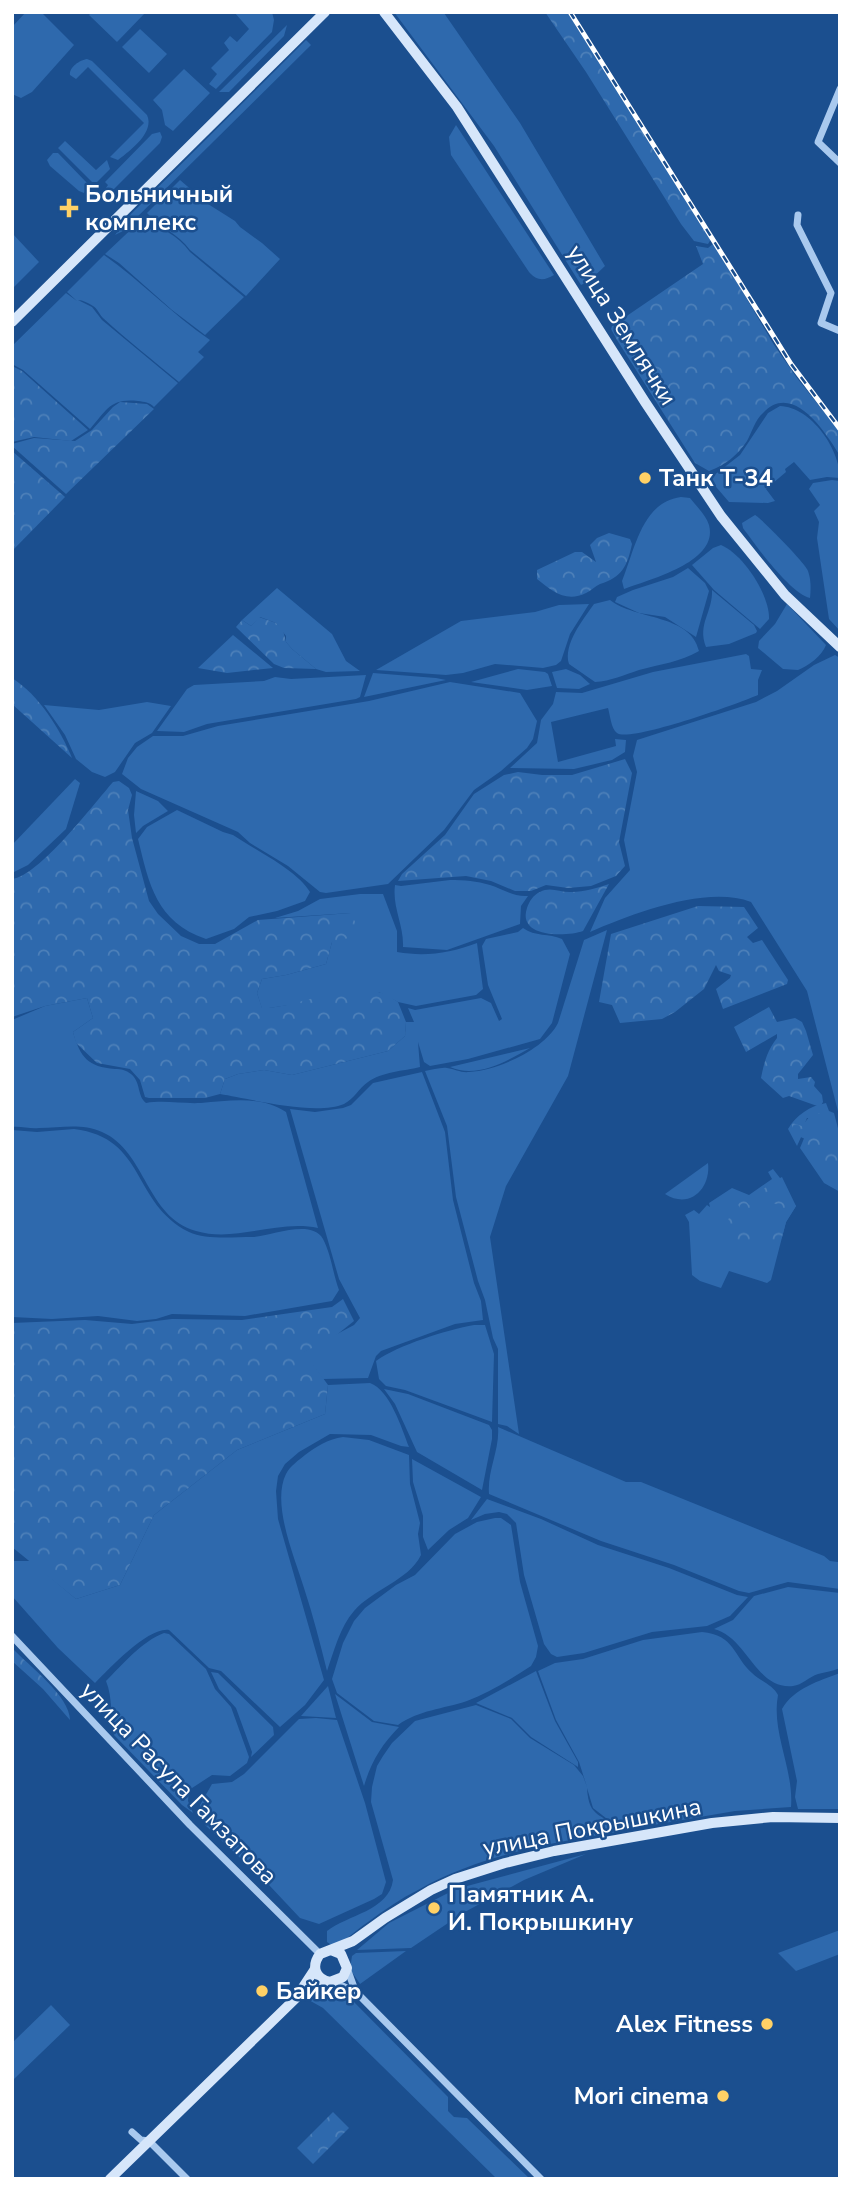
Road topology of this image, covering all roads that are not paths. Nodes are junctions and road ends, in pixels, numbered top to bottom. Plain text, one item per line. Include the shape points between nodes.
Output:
1 (325, 12) edge
2 (384, 12) edge
3 (839, 91) edge
4 (840, 163) edge
5 (798, 215) dead end
6 (12, 322) edge
7 (840, 331) edge
8 (840, 648) edge
9 (12, 1636) edge
10 (840, 1818) edge
11 (368, 1931) junction
12 (331, 1950) junction
13 (320, 1954) junction
14 (347, 1966) junction
15 (315, 1969) junction
16 (332, 1982) junction
17 (357, 1993) junction
18 (296, 1998) junction
19 (132, 2132) dead end
20 (149, 2141) junction
21 (110, 2179) edge
22 (187, 2179) edge
23 (541, 2179) edge

1 - 6 main road
2 - 8 main road, улица Землячки via 457,107 721,516 785,595
3 - 4 street via 818,142
5 - 7 street via 797,225 831,293 821,323
9 - 13 street, улица Расула Гамзатова via 190,1825
10 - 11 main road, улица Покрышкина via 773,1817 712,1823 531,1857 455,1879 409,1902
11 - 12 main road, улица Покрышкина
11 - 14 main road, улица Покрышкина via 354,1946
12 - 13 main road
12 - 14 main road via 341,1954
13 - 15 main road
14 - 16 main road via 343,1977
14 - 17 street
15 - 16 main road via 320,1979
15 - 18 main road
16 - 17 street
16 - 18 main road
17 - 23 street
18 - 20 main road
19 - 20 street
20 - 21 main road
20 - 22 street

